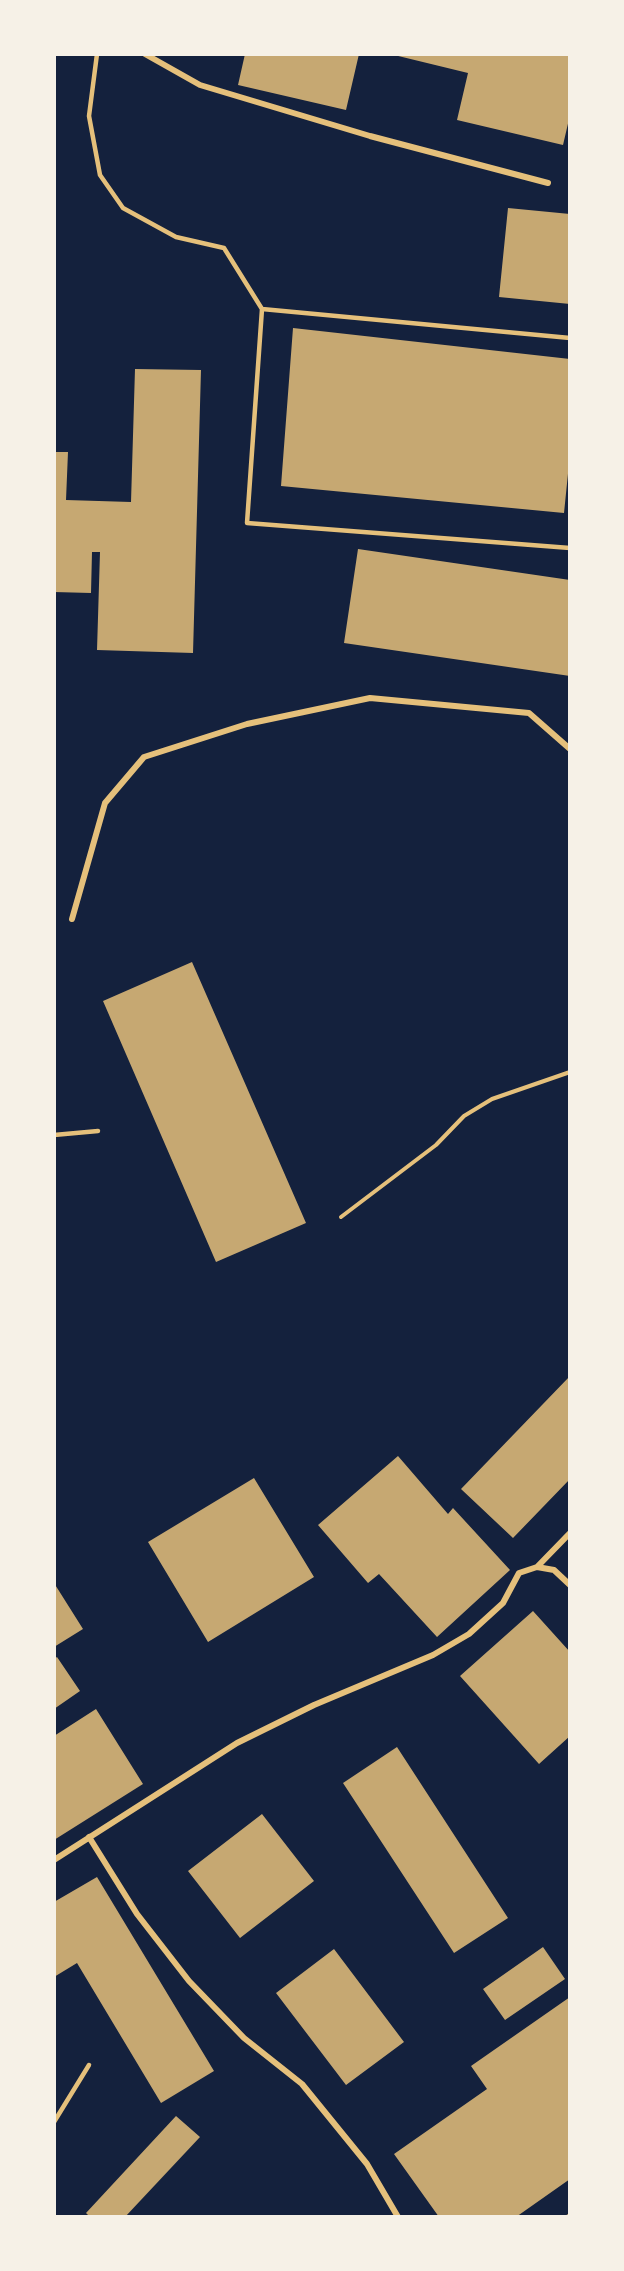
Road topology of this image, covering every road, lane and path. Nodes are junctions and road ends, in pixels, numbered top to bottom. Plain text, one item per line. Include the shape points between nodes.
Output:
1 (97, 54) edge
2 (145, 54) edge
3 (548, 183) dead end
4 (262, 309) junction
5 (570, 338) edge
6 (570, 548) edge
7 (570, 748) edge
8 (72, 919) dead end
9 (570, 1072) edge
10 (98, 1131) dead end
11 (54, 1135) edge
12 (340, 1216) dead end
13 (570, 1533) edge
14 (537, 1567) junction
15 (570, 1585) edge
16 (89, 1837) junction
17 (54, 1860) edge
18 (89, 2066) dead end
19 (54, 2122) edge
20 (398, 2217) edge

1 - 4 lane via 89,116 100,176 123,208 176,237 224,248
2 - 3 street via 200,85 370,136
4 - 5 lane
4 - 6 lane via 247,524
7 - 8 street via 529,713 370,698 246,724 144,758 105,803
9 - 12 path via 492,1099 464,1116 436,1145
10 - 11 lane
13 - 14 street
14 - 15 street via 554,1570
14 - 16 street via 519,1573 503,1603 470,1634 433,1655 237,1743
16 - 17 street
16 - 20 street via 137,1914 189,1981 244,2038 302,2084 367,2164
18 - 19 lane

